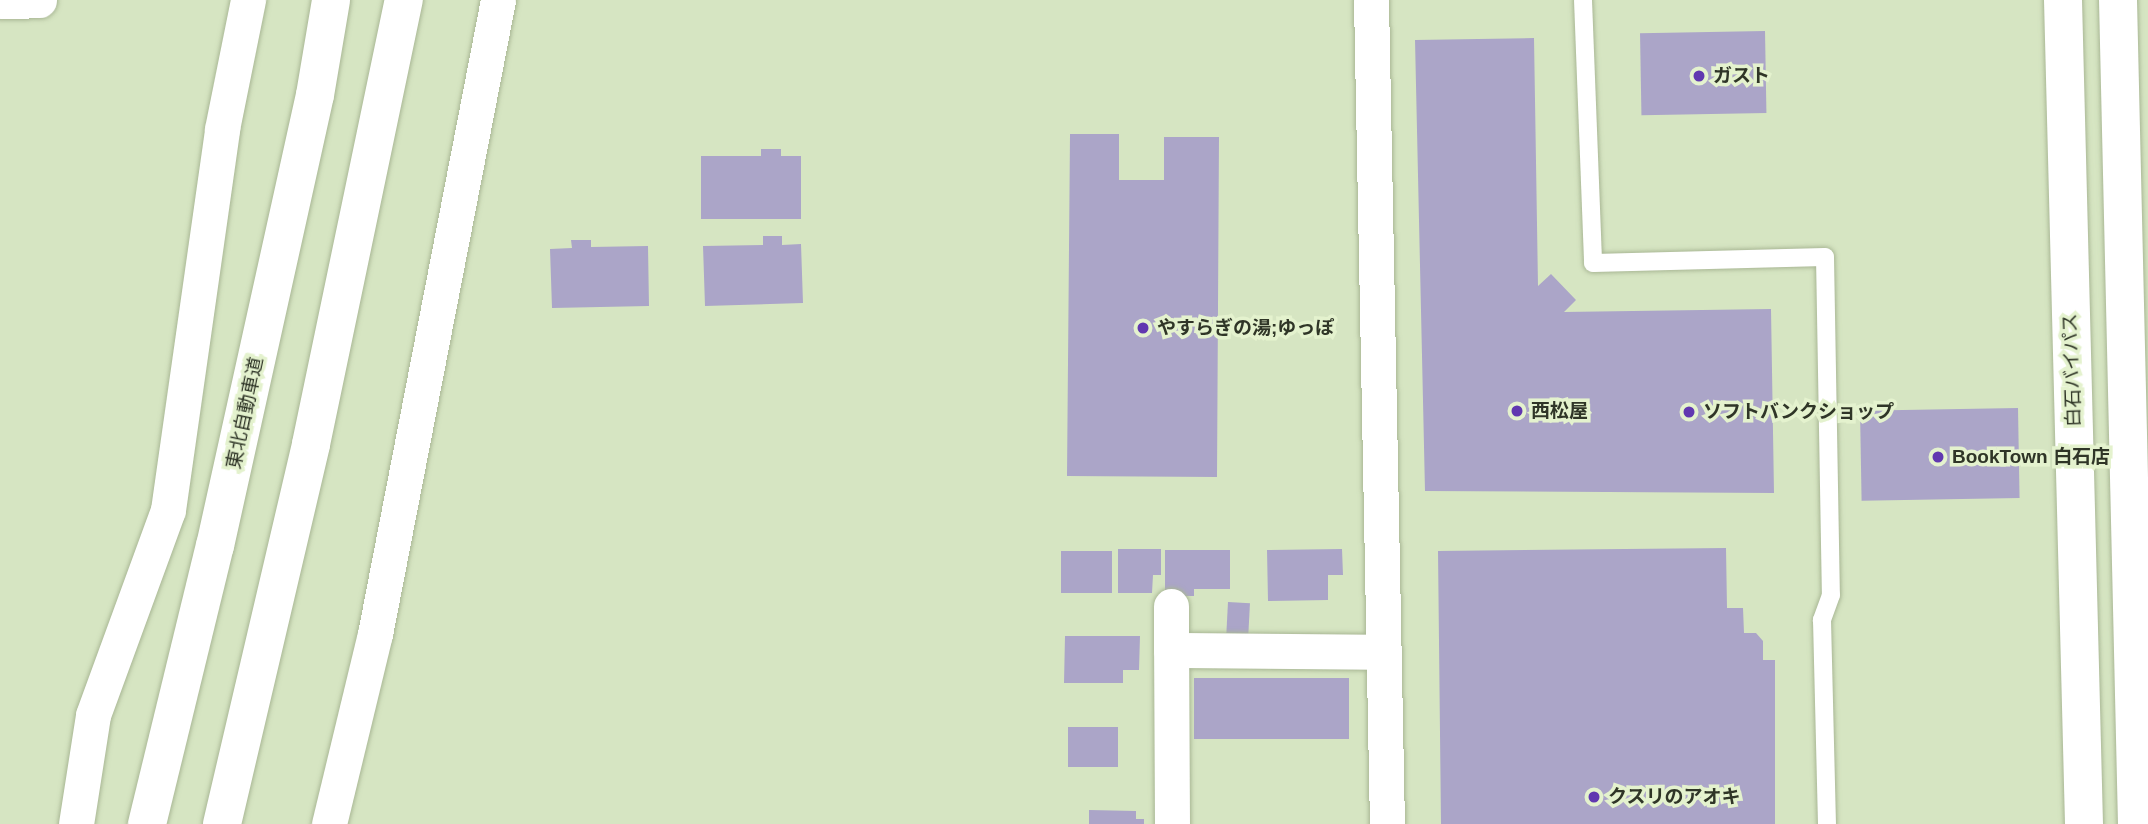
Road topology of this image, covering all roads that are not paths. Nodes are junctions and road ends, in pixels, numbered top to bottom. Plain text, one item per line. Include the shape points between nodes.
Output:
1 (39, 0) edge
2 (248, 0) edge
3 (331, 0) edge
4 (404, 0) edge
5 (498, 0) edge
6 (1371, 0) edge
7 (1583, 0) edge
8 (2063, 0) edge
9 (2118, 0) edge
10 (0, 1) edge
11 (1171, 606) dead end
12 (1171, 650) junction
13 (1384, 652) junction
14 (76, 824) edge
15 (147, 824) edge
16 (222, 824) edge
17 (328, 824) edge
18 (1172, 824) edge
19 (1387, 824) edge
20 (1827, 824) edge
21 (2084, 824) edge
22 (2137, 824) edge

1 - 10 street
2 - 14 street via 222,129 167,510 93,715
3 - 15 highway, 東北自動車道 via 315,95 218,533
4 - 16 highway via 312,444
5 - 17 street via 375,634
6 - 13 street
7 - 20 lane via 1593,263 1825,257 1831,595 1822,620
8 - 21 highway, 白石バイパス
9 - 22 highway
11 - 12 street
12 - 13 street
12 - 18 street
13 - 19 street

